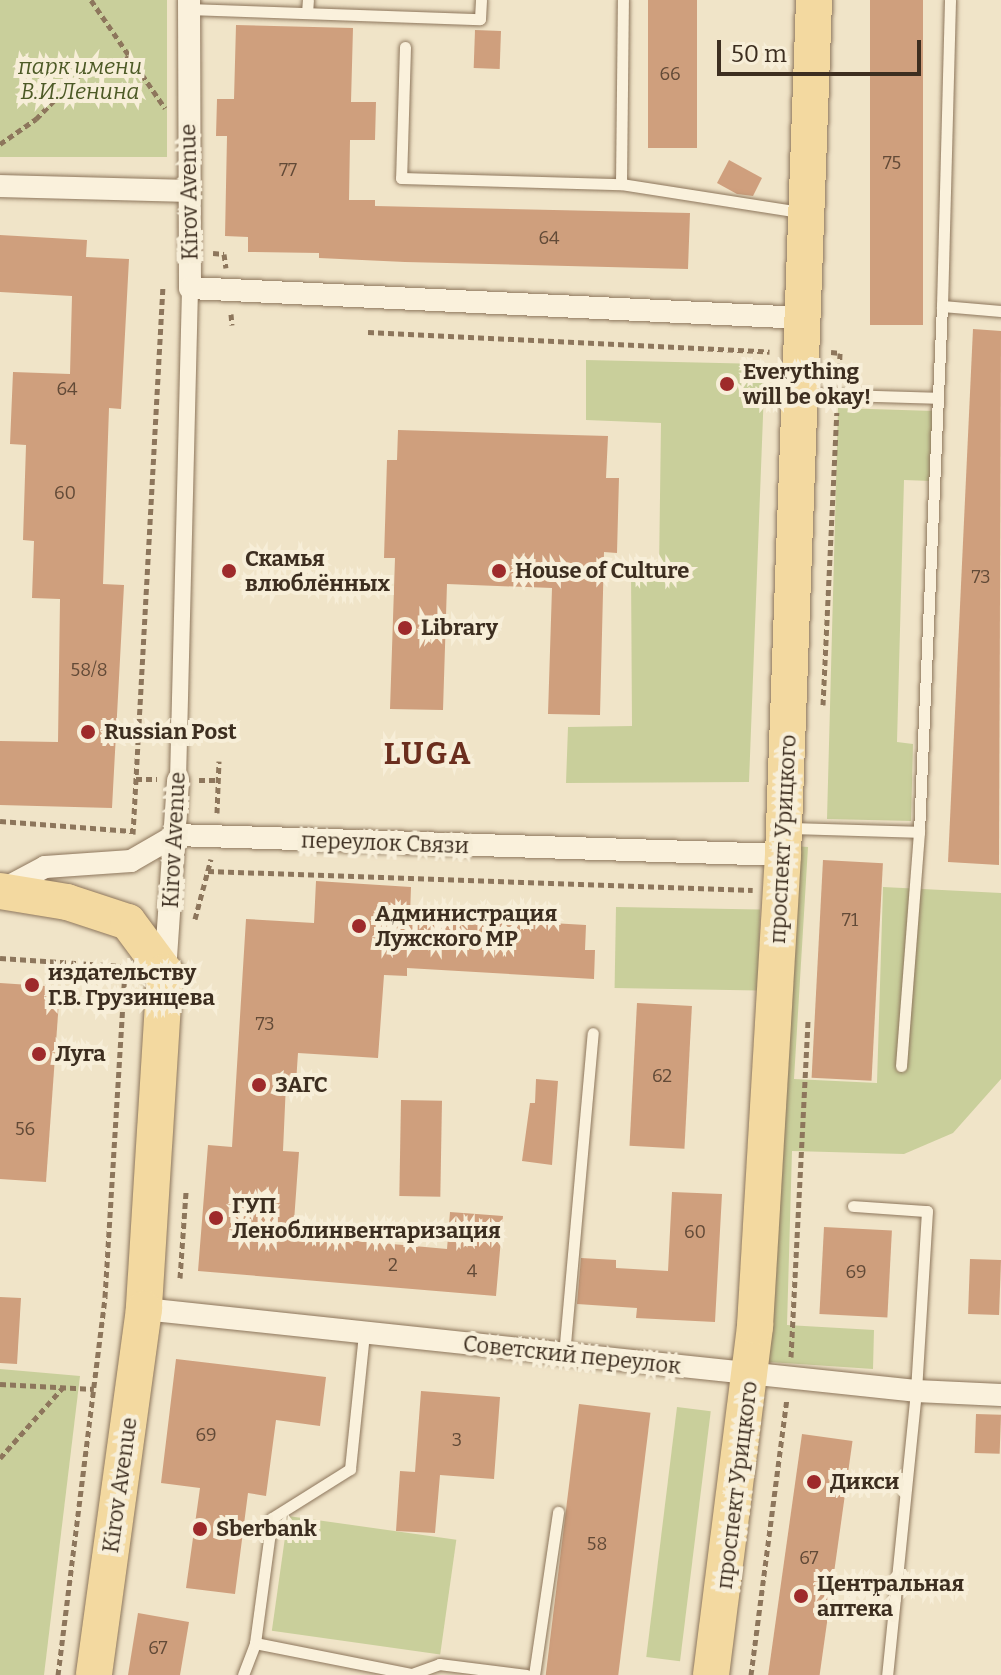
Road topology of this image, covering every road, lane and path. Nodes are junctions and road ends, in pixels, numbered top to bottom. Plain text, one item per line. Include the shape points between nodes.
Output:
1 (91, 0) edge
2 (481, 0) edge
3 (623, 0) edge
4 (814, 0) edge
5 (950, 0) edge
6 (188, 4) edge
7 (307, 6) edge
8 (405, 47) dead end
9 (130, 57) junction
10 (172, 118) dead end
11 (0, 144) edge
12 (621, 184) junction
13 (0, 186) edge
14 (189, 191) junction
15 (807, 214) junction
16 (190, 250) junction
17 (224, 254) dead end
18 (190, 288) junction
19 (942, 306) junction
20 (1001, 311) edge
21 (804, 318) junction
22 (368, 332) dead end
23 (771, 367) dead end
24 (800, 394) junction
25 (938, 398) junction
26 (219, 761) dead end
27 (178, 780) joint
28 (218, 780) dead end
29 (0, 821) edge
30 (133, 831) dead end
31 (919, 832) junction
32 (176, 835) junction
33 (774, 846) junction
34 (208, 871) dead end
35 (751, 890) junction
36 (0, 891) edge
37 (750, 906) dead end
38 (0, 958) edge
39 (126, 966) dead end
40 (165, 972) junction
41 (593, 1033) dead end
42 (901, 1066) dead end
43 (853, 1206) dead end
44 (144, 1309) junction
45 (364, 1333) junction
46 (564, 1355) junction
47 (751, 1373) junction
48 (790, 1377) junction
49 (0, 1384) edge
50 (65, 1385) junction
51 (94, 1389) dead end
52 (916, 1391) junction
53 (1001, 1395) edge
54 (0, 1458) edge
55 (558, 1512) dead end
56 (255, 1643) junction
57 (94, 1675) edge
58 (243, 1675) edge
59 (526, 1675) edge
60 (534, 1675) edge
61 (711, 1675) edge
62 (751, 1675) edge
63 (887, 1675) edge

1 - 9 path
2 - 7 lane via 480,19
3 - 12 lane
4 - 15 main road, проспект Урицкого
5 - 19 lane
6 - 7 lane
6 - 14 street, Kirov Avenue
8 - 12 lane via 401,178
9 - 10 path
9 - 11 path via 78,76 36,119
12 - 15 lane
13 - 14 street
14 - 16 street, Kirov Avenue
15 - 21 main road, проспект Урицкого
16 - 17 path
16 - 18 street, Kirov Avenue
18 - 21 street
18 - 27 street, Kirov Avenue
19 - 20 lane
19 - 25 lane
21 - 24 main road, проспект Урицкого
22 - 23 path via 771,352
24 - 25 lane
24 - 33 main road, проспект Урицкого
25 - 31 lane
26 - 28 path
27 - 32 street, Kirov Avenue
29 - 30 path
31 - 33 lane
31 - 42 lane
32 - 33 street, переулок Связи
32 - 36 street via 131,861 45,867
32 - 40 street, Kirov Avenue
33 - 35 path
33 - 47 main road, проспект Урицкого
34 - 35 path
35 - 37 path
36 - 40 main road via 67,902 128,922
38 - 39 path
40 - 44 main road, Kirov Avenue
41 - 46 lane
43 - 52 lane via 927,1211
44 - 45 street, Советский переулок
44 - 57 main road, Kirov Avenue
45 - 46 street, Советский переулок
45 - 56 lane via 350,1469 272,1518
46 - 47 street, Советский переулок
47 - 48 street, Советский переулок
47 - 61 main road, проспект Урицкого
48 - 52 street, Советский переулок
48 - 62 path
49 - 50 path
50 - 51 path
50 - 54 path
52 - 53 street, Советский переулок
52 - 63 lane
55 - 60 lane
56 - 58 lane
56 - 59 lane via 412,1674 439,1664

